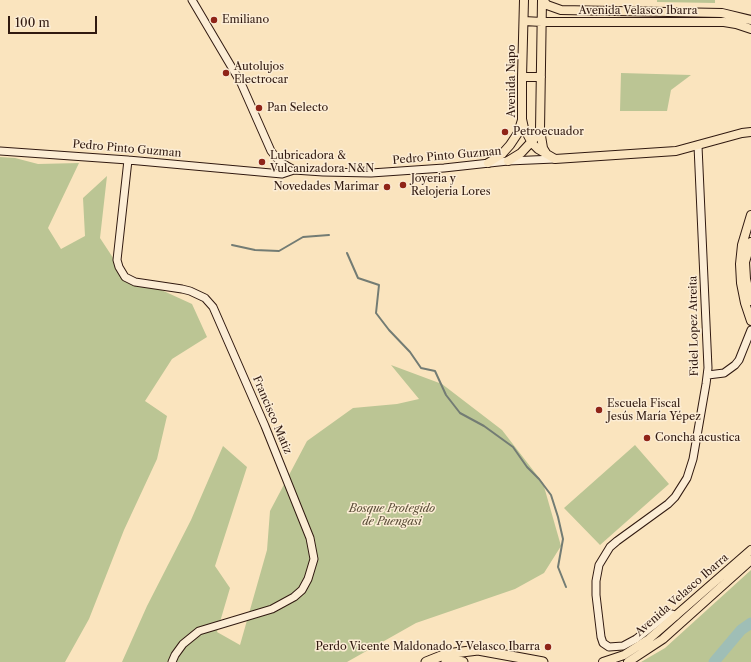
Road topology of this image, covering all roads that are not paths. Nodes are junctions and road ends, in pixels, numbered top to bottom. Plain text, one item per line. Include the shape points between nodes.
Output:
1 (192, 0) edge
2 (524, 0) edge
3 (542, 0) edge
4 (524, 20) junction
5 (751, 20) edge
6 (542, 22) junction
7 (751, 30) edge
8 (541, 76) junction
9 (522, 77) junction
10 (522, 119) junction
11 (540, 130) junction
12 (751, 132) edge
13 (532, 143) junction
14 (698, 146) junction
15 (0, 151) edge
16 (546, 153) junction
17 (555, 159) junction
18 (128, 160) junction
19 (508, 161) junction
20 (488, 163) junction
21 (294, 170) junction
22 (751, 215) edge
23 (751, 242) edge
24 (751, 301) edge
25 (751, 321) edge
26 (751, 330) edge
27 (708, 375) junction
28 (751, 550) edge
29 (751, 560) edge
30 (676, 616) junction
31 (506, 655) junction
32 (172, 662) edge
33 (426, 662) edge
34 (446, 662) edge
35 (463, 662) edge
36 (514, 662) edge
37 (543, 662) edge
38 (603, 662) edge
39 (628, 662) edge

1 - 21 main road via 241,83 271,151 280,162
2 - 4 main road, Avenida Napo
3 - 5 main road, Avenida Velasco Ibarra via 547,5 561,10 722,13
3 - 6 main road
4 - 6 main road, Avenida Velasco Ibarra
4 - 9 main road, Avenida Napo
6 - 7 main road, Avenida Velasco Ibarra via 724,22
6 - 8 main road
8 - 9 main road
8 - 11 main road
9 - 10 main road, Avenida Napo
10 - 13 main road, Avenida Napo
10 - 20 main road via 518,133 510,145
11 - 13 main road
11 - 16 main road
12 - 14 main road, Pedro Pinto Guzman
13 - 16 main road, Avenida Napo
13 - 19 main road
14 - 17 main road, Pedro Pinto Guzman via 676,151
14 - 27 main road, Fidel Lopez Atreita
15 - 18 main road, Pedro Pinto Guzman
16 - 17 main road, Avenida Napo
17 - 19 main road, Pedro Pinto Guzman
18 - 21 main road, Pedro Pinto Guzman via 282,174
18 - 32 main road, Francisco Matiz via 117,260 119,267 125,277 135,282 190,291 205,298 213,307 274,447 310,538 314,560 308,579 302,590 294,597 272,609 199,630 183,644
19 - 20 main road, Pedro Pinto Guzman
20 - 21 main road, Pedro Pinto Guzman via 371,173
22 - 25 main road via 742,245 740,264 741,283
23 - 24 main road via 745,262
26 - 27 main road via 739,360 730,370
27 - 30 main road, Fidel Lopez Atreita via 693,459 687,478 668,504 610,548 599,565 596,581 601,636 604,643 609,646 623,646 668,614
28 - 30 main road, Avenida Velasco Ibarra
29 - 39 main road, Avenida Velasco Ibarra via 663,639
30 - 38 main road, Avenida Velasco Ibarra via 637,647 616,659
31 - 33 highway via 478,650 446,654
31 - 36 highway
31 - 37 highway
34 - 35 highway

